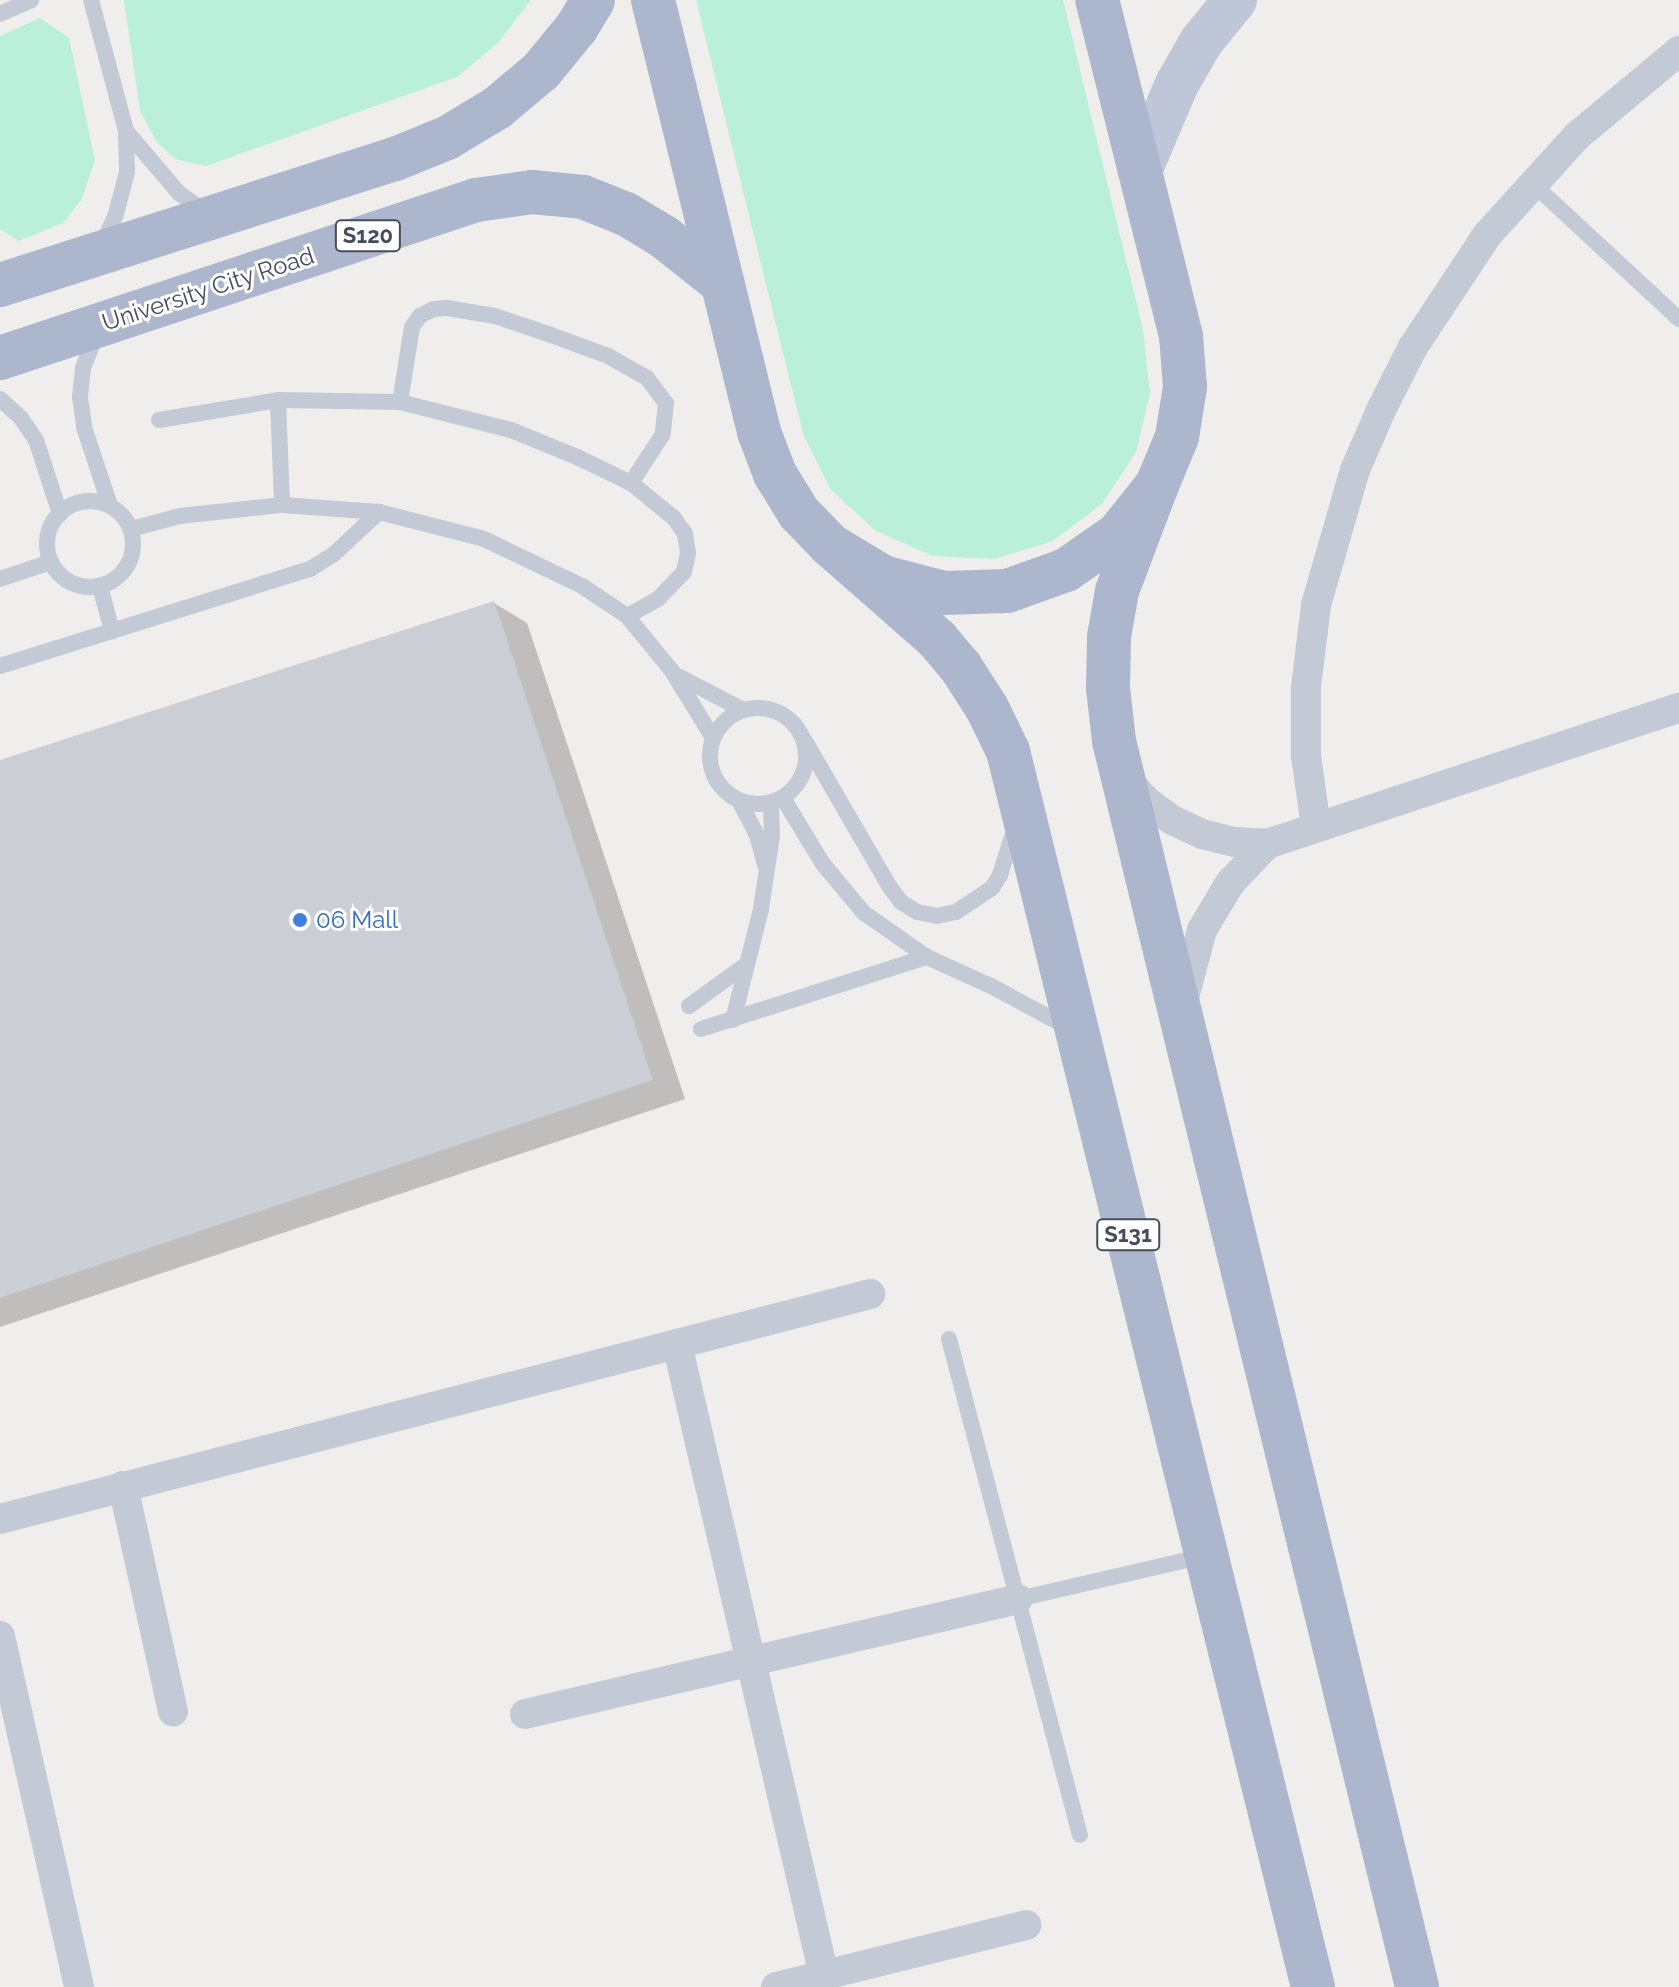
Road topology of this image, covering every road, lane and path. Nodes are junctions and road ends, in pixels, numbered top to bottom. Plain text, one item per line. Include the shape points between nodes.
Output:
1 (31, 0) edge
2 (91, 0) edge
3 (593, 0) edge
4 (653, 0) edge
5 (1097, 0) edge
6 (1235, 0) edge
7 (0, 14) edge
8 (1679, 51) edge
9 (126, 131) junction
10 (1140, 171) junction
11 (1531, 182) junction
12 (215, 218) junction
13 (98, 254) junction
14 (722, 283) junction
15 (0, 285) edge
16 (1679, 319) edge
17 (114, 321) junction
18 (0, 358) edge
19 (0, 399) edge
20 (278, 400) junction
21 (400, 402) junction
22 (159, 420) dead end
23 (631, 483) junction
24 (1157, 485) junction
25 (282, 505) junction
26 (110, 506) junction
27 (379, 512) junction
28 (60, 514) junction
29 (131, 529) junction
30 (830, 545) junction
31 (51, 562) junction
32 (0, 579) edge
33 (100, 586) junction
34 (627, 616) junction
35 (112, 631) junction
36 (0, 666) edge
37 (672, 671) junction
38 (1679, 708) edge
39 (743, 710) junction
40 (713, 738) junction
41 (805, 741) junction
42 (1124, 777) junction
43 (1022, 798) junction
44 (777, 801) junction
45 (740, 802) junction
46 (1316, 827) junction
47 (1267, 844) junction
48 (766, 870) junction
49 (927, 957) junction
50 (748, 963) junction
51 (689, 1006) dead end
52 (1181, 1010) junction
53 (733, 1020) junction
54 (701, 1029) dead end
55 (1079, 1034) junction
56 (870, 1294) dead end
57 (949, 1339) dead end
58 (677, 1344) junction
59 (123, 1486) junction
60 (0, 1519) edge
61 (1206, 1556) junction
62 (1018, 1599) junction
63 (0, 1636) edge
64 (753, 1661) junction
65 (173, 1712) dead end
66 (525, 1714) dead end
67 (1080, 1835) dead end
68 (1026, 1925) dead end
69 (824, 1975) junction
70 (79, 1987) edge
71 (776, 1987) edge
72 (1313, 1987) edge
73 (1417, 1987) edge

1 - 7 lane
2 - 9 lane
3 - 12 main road via 541,71 497,108 447,138
4 - 14 main road
5 - 10 main road
6 - 10 main road via 1201,42 1177,84
8 - 11 street via 1627,91
9 - 12 lane via 179,193
9 - 13 lane via 127,172
10 - 24 main road via 1181,336 1185,387 1177,437
11 - 16 lane
11 - 46 street via 1472,257 1413,347 1351,483 1316,605 1306,687 1306,756
12 - 13 main road
13 - 15 main road
14 - 17 main road, University City Road / S120 via 626,214 583,197 532,192 476,200
14 - 30 main road via 759,432 775,474 799,513
17 - 18 main road, University City Road / S120
17 - 26 lane via 93,343 80,397 84,427
19 - 28 lane via 36,440
20 - 21 lane
20 - 22 lane
20 - 25 lane
21 - 23 lane via 511,430
21 - 23 lane via 412,327 433,309 495,316 551,335 608,356 647,378 662,396 667,419 663,434
23 - 34 lane via 674,518 685,534 688,553 684,572 671,587
24 - 30 main road via 1118,534 1066,570 1007,591 944,593 883,577
24 - 42 main road via 1117,591 1109,637 1108,688
25 - 27 lane
25 - 29 lane via 180,516
26 - 28 lane via 84,502
26 - 29 lane
27 - 34 lane via 497,544 582,586
27 - 35 lane via 310,569
28 - 31 lane via 50,528
29 - 33 lane via 128,565
30 - 43 main road, S131 via 937,639 960,666 1008,751
31 - 32 lane
31 - 33 lane via 71,583
33 - 35 lane
34 - 37 lane
35 - 36 lane
37 - 39 lane
37 - 40 lane
38 - 46 street
39 - 40 lane via 730,716
39 - 41 lane via 758,707 787,716
40 - 45 lane via 713,776
41 - 43 lane via 889,886 917,912 956,912 992,888
41 - 44 lane via 804,773
42 - 47 street via 1172,820 1202,834
42 - 52 main road
43 - 55 main road, S131
44 - 45 lane
44 - 48 lane
44 - 49 lane via 864,913
45 - 48 lane via 757,835
46 - 47 street
47 - 52 street via 1230,883 1202,930
48 - 50 lane
49 - 53 lane
49 - 55 lane
50 - 51 lane
50 - 53 lane
52 - 73 main road
53 - 54 lane
55 - 61 main road, S131
56 - 58 street
57 - 62 lane
58 - 59 street
58 - 64 street
59 - 60 street
59 - 65 street
61 - 62 lane
61 - 72 main road, S131
62 - 64 street
62 - 67 lane
63 - 70 street
64 - 66 street
64 - 69 street
68 - 69 street
69 - 71 street

